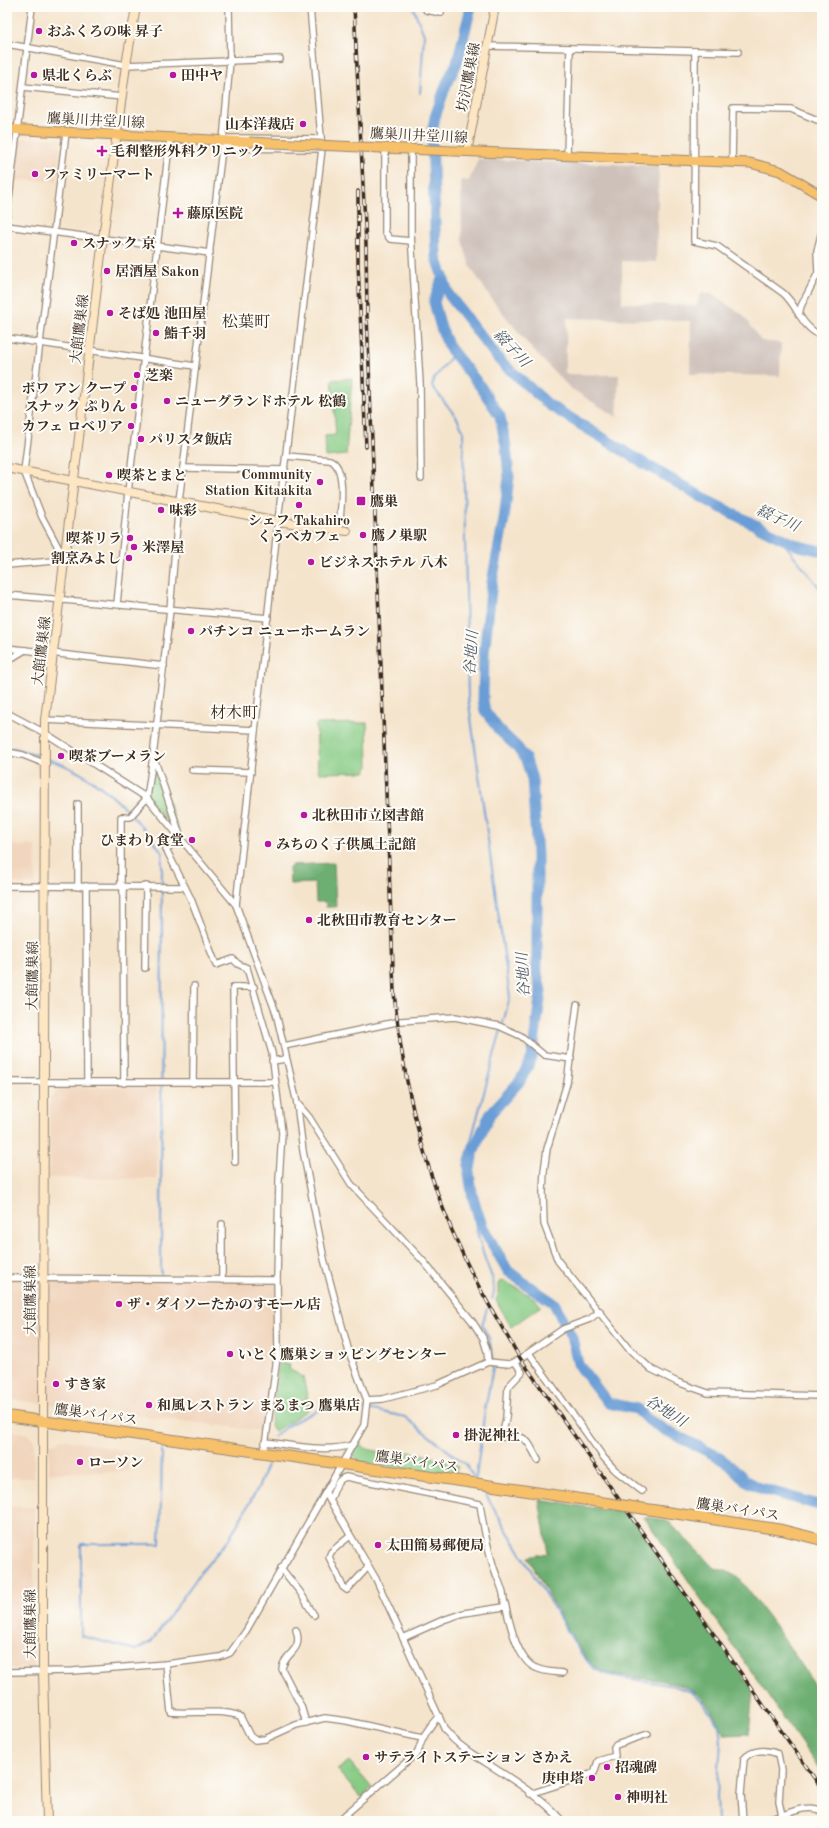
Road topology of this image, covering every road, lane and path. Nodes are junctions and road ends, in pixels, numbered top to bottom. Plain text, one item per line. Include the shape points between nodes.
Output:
1 (32, 7) edge
2 (136, 7) edge
3 (229, 7) edge
4 (310, 7) edge
5 (425, 7) edge
6 (495, 7) edge
7 (441, 13) dead end
8 (7, 44) edge
9 (488, 46) junction
10 (27, 48) junction
11 (570, 49) junction
12 (695, 51) junction
13 (738, 52) dead end
14 (280, 59) dead end
15 (230, 61) junction
16 (126, 65) junction
17 (23, 87) junction
18 (122, 97) junction
19 (822, 122) edge
20 (7, 129) edge
21 (19, 130) junction
22 (66, 132) junction
23 (117, 135) junction
24 (170, 138) junction
25 (319, 139) junction
26 (222, 141) junction
27 (322, 149) junction
28 (414, 149) junction
29 (383, 151) junction
30 (467, 152) junction
31 (567, 155) junction
32 (694, 160) junction
33 (732, 162) junction
34 (822, 196) edge
35 (7, 214) edge
36 (7, 226) edge
37 (54, 231) junction
38 (822, 231) edge
39 (103, 238) junction
40 (411, 241) junction
41 (158, 246) junction
42 (210, 253) junction
43 (799, 315) junction
44 (822, 336) edge
45 (7, 338) edge
46 (39, 342) junction
47 (90, 350) junction
48 (144, 358) junction
49 (195, 366) junction
50 (287, 456) junction
51 (7, 468) edge
52 (183, 468) junction
53 (285, 470) junction
54 (24, 471) junction
55 (421, 478) dead end
56 (74, 482) junction
57 (128, 492) junction
58 (179, 501) junction
59 (278, 521) junction
60 (343, 531) joint
61 (65, 560) junction
62 (7, 565) edge
63 (7, 595) edge
64 (60, 600) junction
65 (117, 604) junction
66 (170, 610) junction
67 (268, 618) junction
68 (7, 648) edge
69 (26, 650) junction
70 (54, 653) junction
71 (7, 661) edge
72 (164, 666) junction
73 (7, 713) edge
74 (45, 720) junction
75 (157, 726) junction
76 (255, 730) junction
77 (45, 733) junction
78 (7, 752) edge
79 (153, 757) junction
80 (46, 760) junction
81 (192, 770) dead end
82 (251, 772) junction
83 (147, 798) junction
84 (78, 804) dead end
85 (181, 838) junction
86 (7, 886) edge
87 (46, 886) junction
88 (78, 886) junction
89 (86, 886) junction
90 (122, 886) junction
91 (146, 886) junction
92 (185, 887) junction
93 (236, 905) junction
94 (145, 968) dead end
95 (194, 986) dead end
96 (254, 987) junction
97 (577, 1005) dead end
98 (284, 1046) junction
99 (286, 1059) junction
100 (571, 1059) junction
101 (272, 1061) junction
102 (7, 1082) edge
103 (43, 1082) junction
104 (87, 1082) junction
105 (193, 1082) junction
106 (235, 1082) junction
107 (275, 1082) junction
108 (124, 1083) junction
109 (296, 1103) junction
110 (236, 1162) dead end
111 (222, 1224) dead end
112 (7, 1278) edge
113 (44, 1278) junction
114 (222, 1280) junction
115 (276, 1280) junction
116 (600, 1311) junction
117 (529, 1353) junction
118 (515, 1362) junction
119 (489, 1363) junction
120 (822, 1396) edge
121 (367, 1400) junction
122 (7, 1416) edge
123 (43, 1420) junction
124 (265, 1442) junction
125 (352, 1445) junction
126 (264, 1453) junction
127 (538, 1460) dead end
128 (340, 1465) junction
129 (642, 1491) dead end
130 (325, 1492) junction
131 (330, 1501) junction
132 (350, 1536) junction
133 (822, 1540) edge
134 (368, 1567) junction
135 (281, 1568) junction
136 (505, 1602) junction
137 (314, 1615) dead end
138 (296, 1630) dead end
139 (403, 1638) junction
140 (166, 1664) junction
141 (7, 1672) edge
142 (43, 1672) junction
143 (563, 1673) dead end
144 (439, 1716) junction
145 (306, 1723) junction
146 (648, 1734) dead end
147 (422, 1738) junction
148 (530, 1794) junction
149 (822, 1812) edge
150 (346, 1814) junction
151 (782, 1815) junction
152 (47, 1821) edge
153 (338, 1821) edge
154 (352, 1821) edge
155 (562, 1821) edge
156 (743, 1821) edge
157 (749, 1821) edge

1 - 10 street
2 - 16 main road, 大館鷹巣線
3 - 15 street
4 - 25 street
5 - 7 street via 430,12
6 - 9 main road, 坊沢鷹巣線
8 - 10 street
9 - 11 street
9 - 30 main road, 坊沢鷹巣線
10 - 16 street
10 - 17 street
11 - 12 street
11 - 31 street
12 - 13 street
12 - 32 street
14 - 15 street
15 - 16 street
15 - 26 street
16 - 18 main road, 大館鷹巣線
17 - 18 street
17 - 21 street
18 - 23 main road, 大館鷹巣線
19 - 33 street via 791,109 733,108
20 - 21 main road, 鷹巣川井堂川線
21 - 22 main road, 鷹巣川井堂川線
21 - 35 street
22 - 23 main road, 鷹巣川井堂川線
22 - 37 street
23 - 24 main road, 鷹巣川井堂川線
23 - 39 main road, 大館鷹巣線
24 - 26 main road, 鷹巣川井堂川線
24 - 41 street
25 - 26 street via 229,137
25 - 27 street
26 - 27 street via 230,148
26 - 29 main road, 鷹巣川井堂川線, bridge
26 - 42 street
27 - 50 street
28 - 29 main road, 鷹巣川井堂川線
28 - 30 main road, 鷹巣川井堂川線
28 - 40 street
29 - 40 street via 385,232 390,239
30 - 31 main road, 鷹巣川井堂川線
31 - 32 main road, 鷹巣川井堂川線
32 - 33 main road, 鷹巣川井堂川線
32 - 43 street via 694,241 717,246 766,280 789,298
33 - 34 main road, 鷹巣川井堂川線 via 756,164 780,171
36 - 37 street
37 - 39 street
37 - 46 street
38 - 43 street via 817,251 818,273
39 - 41 street
39 - 47 main road, 大館鷹巣線
40 - 55 street via 420,383
41 - 42 street
41 - 48 street
42 - 49 street
43 - 44 street via 810,330
45 - 46 street
46 - 47 street
46 - 54 street
47 - 48 street
47 - 56 main road, 大館鷹巣線
48 - 49 street
48 - 57 street
49 - 52 street
50 - 53 street
50 - 60 street via 330,460 338,466
51 - 54 main road
52 - 53 street
52 - 58 street
53 - 59 street
54 - 56 main road
54 - 61 street via 42,517
56 - 57 main road
56 - 61 main road, 大館鷹巣線
57 - 58 main road
57 - 65 street
58 - 59 main road
58 - 66 street
59 - 60 main road
59 - 67 street
61 - 62 street
61 - 64 main road, 大館鷹巣線
63 - 64 street
64 - 65 street
64 - 70 main road, 大館鷹巣線
65 - 66 street
66 - 67 street
66 - 72 street
67 - 76 street
68 - 69 street
69 - 70 street
69 - 71 street
70 - 72 street
70 - 74 main road, 大館鷹巣線
72 - 75 street
73 - 77 street
74 - 75 street
74 - 77 main road, 大館鷹巣線
75 - 76 street
75 - 79 street
76 - 82 street
77 - 80 main road, 大館鷹巣線
77 - 83 street
78 - 80 street
79 - 83 street
79 - 85 street
80 - 87 main road, 大館鷹巣線
81 - 82 street
82 - 93 street
83 - 85 street
83 - 90 street via 133,815 121,817
84 - 88 street
85 - 92 street via 166,849
85 - 93 street
86 - 87 street
87 - 88 street
87 - 103 main road, 大館鷹巣線
88 - 89 street
89 - 90 street
89 - 104 street
90 - 91 street
90 - 108 street
91 - 92 street
91 - 94 street
92 - 96 street via 216,965 233,959 247,968
93 - 98 street via 269,990
95 - 105 street
96 - 101 street
96 - 106 street via 233,987
97 - 100 street
98 - 99 street
98 - 100 street via 401,1021 455,1017 500,1026 544,1055
99 - 101 street
99 - 109 street
100 - 116 street via 567,1083 547,1148 543,1214 547,1236 558,1261
101 - 107 street
102 - 103 street
103 - 104 street
103 - 113 main road, 大館鷹巣線
104 - 108 street
105 - 106 street
105 - 108 street
106 - 107 street
106 - 110 street
107 - 115 street via 282,1132
109 - 119 street via 309,1116 351,1184 424,1262 472,1322 483,1338
109 - 121 street via 324,1259 349,1352
111 - 114 street
112 - 113 street
113 - 114 street
113 - 123 main road, 大館鷹巣線
114 - 115 street
115 - 124 street via 278,1350
116 - 117 street via 590,1319 563,1329
116 - 120 street via 628,1348 651,1369 692,1388 708,1393
117 - 118 street
117 - 129 street via 604,1458
118 - 119 street
118 - 127 street via 522,1372 508,1387 502,1437 521,1436 526,1439
119 - 121 street via 436,1385 383,1399
121 - 125 street via 364,1425
122 - 123 highway, 鷹巣バイパス
123 - 126 highway, 鷹巣バイパス
123 - 142 main road, 大館鷹巣線
124 - 125 street via 319,1449 338,1449
124 - 126 street
125 - 128 street
126 - 128 highway, 鷹巣バイパス
128 - 130 street
128 - 133 highway, 鷹巣バイパス, bridge via 699,1517 782,1530
130 - 131 street
130 - 135 street
131 - 132 street
131 - 136 street via 337,1483 346,1477 480,1504 484,1530
132 - 134 street
132 - 134 street via 331,1552 329,1557 343,1587 347,1590
134 - 139 street
135 - 137 street
135 - 140 street via 246,1631 230,1653 220,1657
136 - 139 street via 504,1607 464,1613
136 - 143 street via 520,1651 529,1664 535,1668
138 - 145 street via 299,1642 282,1665 282,1669 301,1706
139 - 144 street
140 - 142 street
140 - 145 street via 171,1712 227,1712 240,1716 250,1736 255,1740 265,1739
141 - 142 street
142 - 152 main road, 大館鷹巣線
144 - 147 street
144 - 148 street via 451,1738 468,1753
145 - 147 street via 325,1718
146 - 148 street via 616,1745 615,1756 598,1761 594,1773
147 - 150 street via 418,1752
148 - 155 street
149 - 151 street via 810,1809
150 - 153 street
150 - 154 street
151 - 156 street via 779,1802 781,1761 778,1754 769,1750 747,1755 744,1759 741,1794
151 - 157 street

